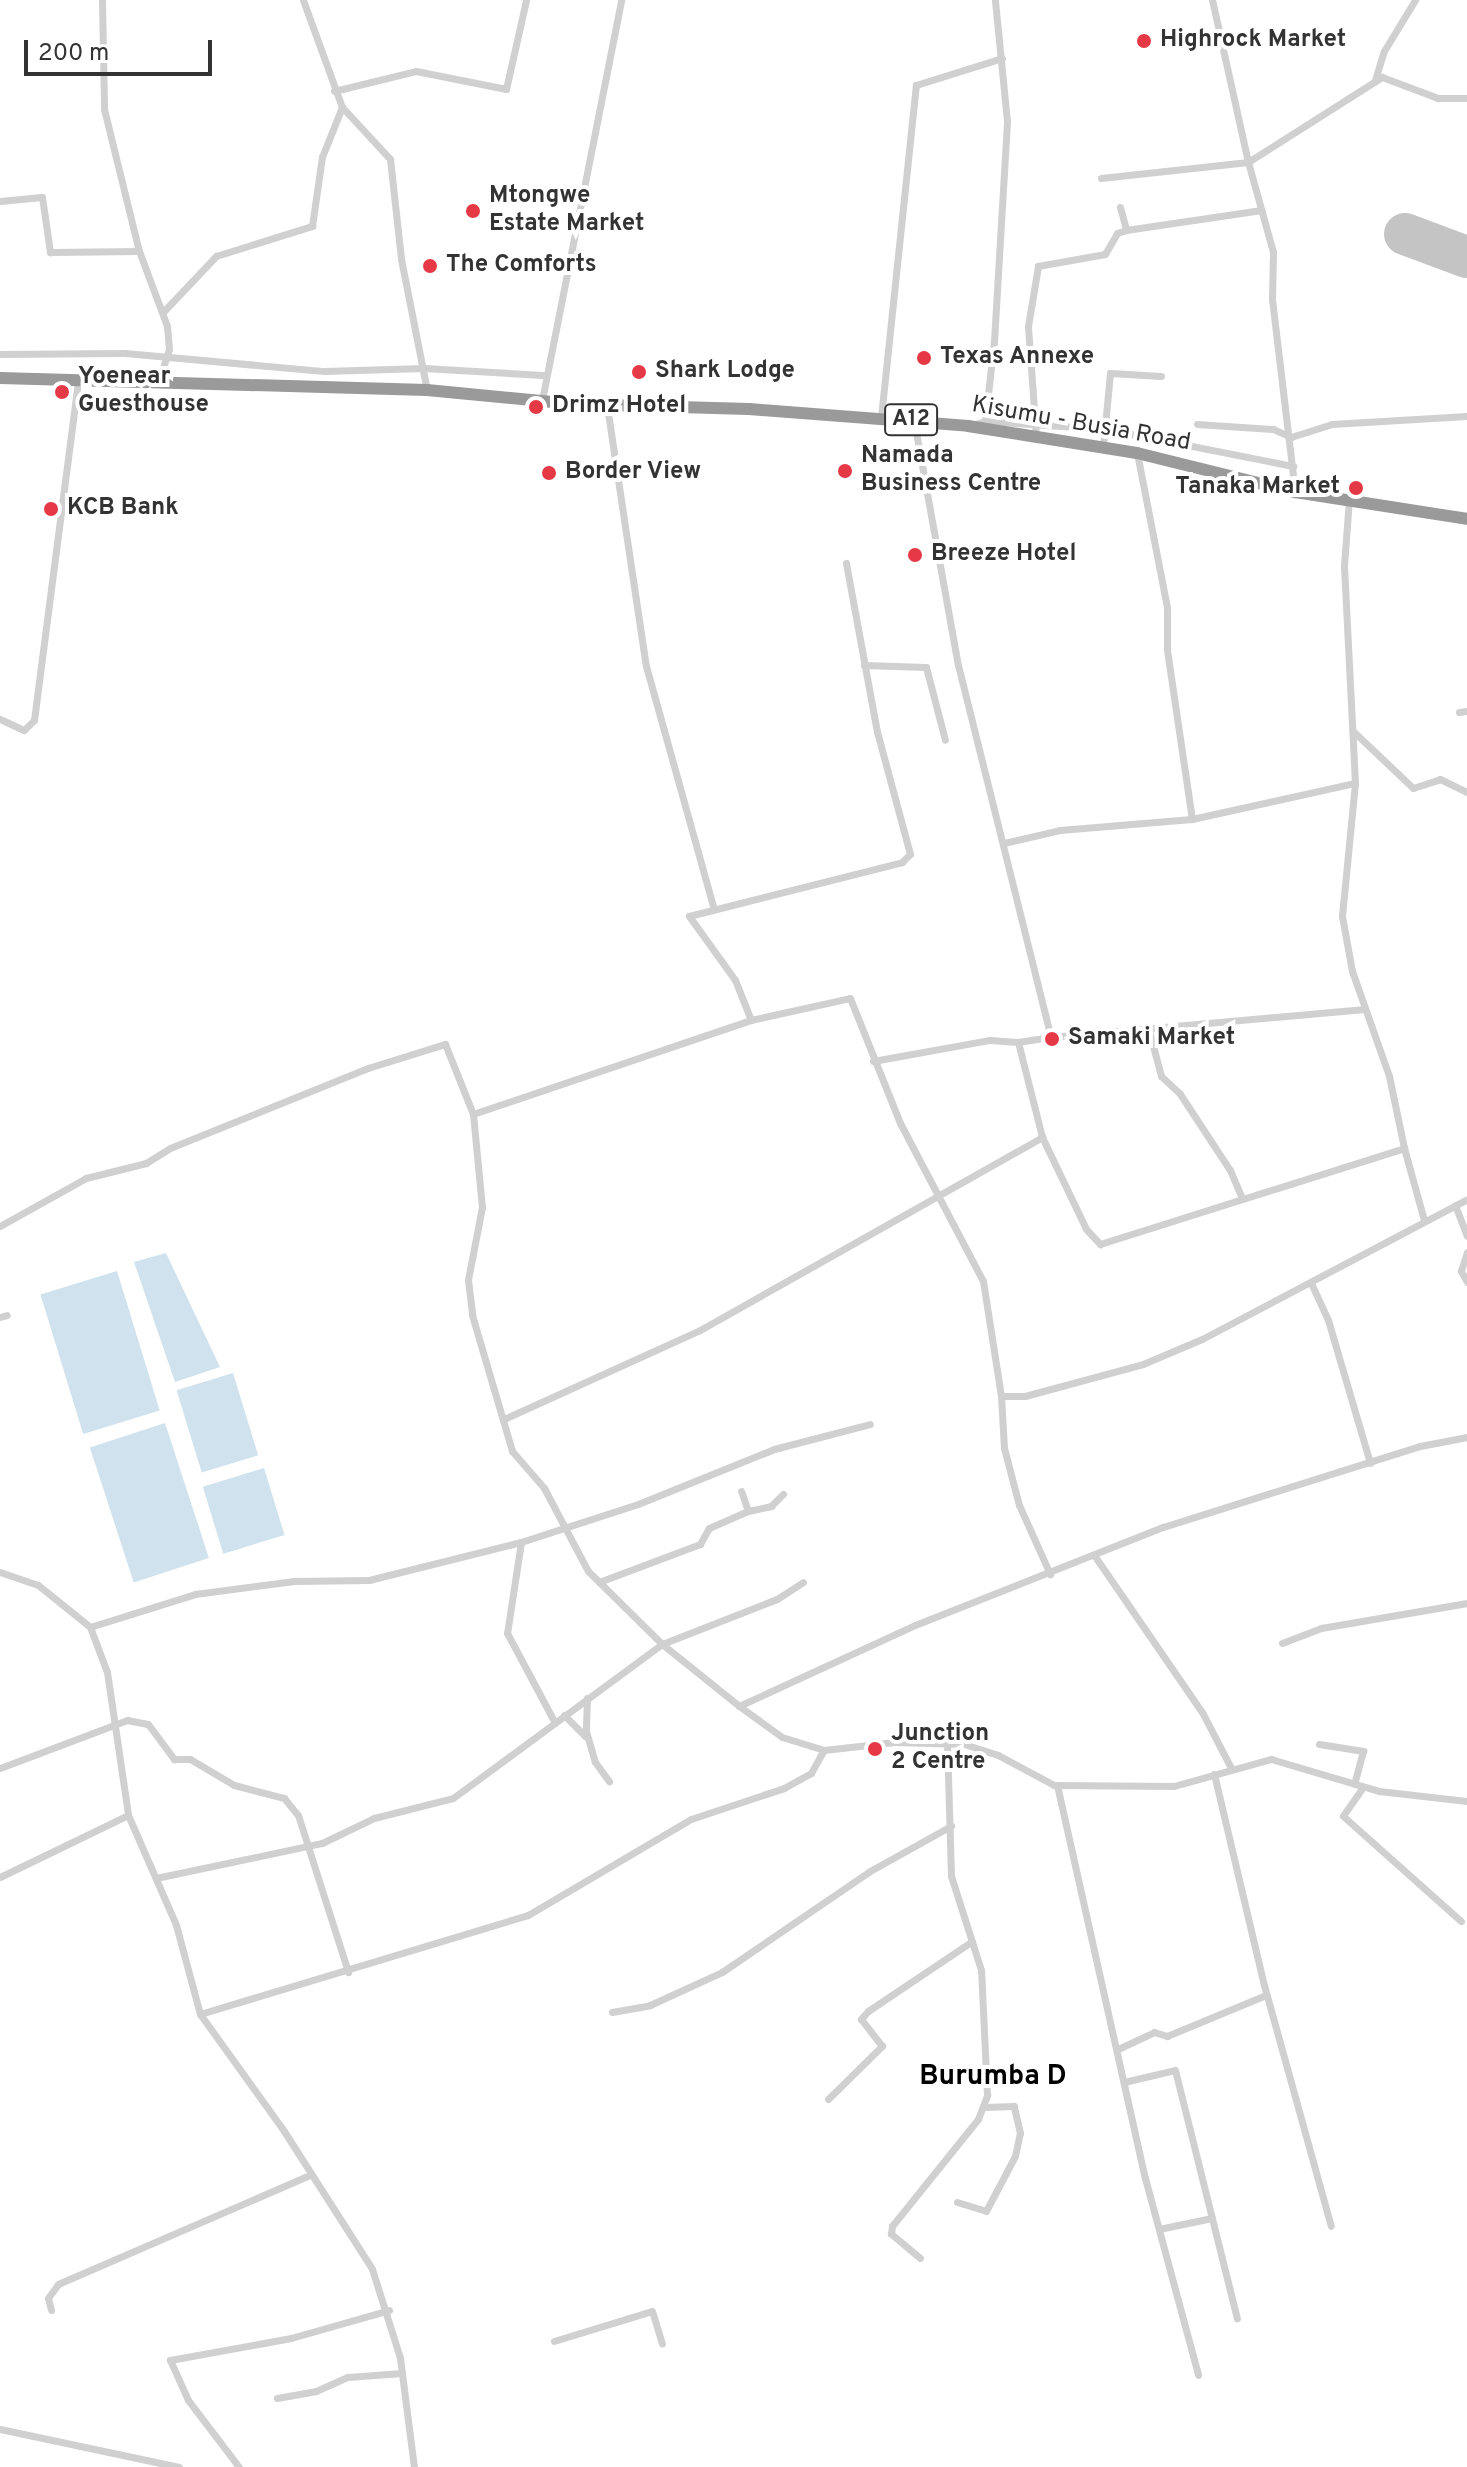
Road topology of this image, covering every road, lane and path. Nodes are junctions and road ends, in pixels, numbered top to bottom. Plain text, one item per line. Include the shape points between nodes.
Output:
1 (102, 0) edge
2 (303, 0) edge
3 (526, 0) edge
4 (621, 0) edge
5 (995, 0) edge
6 (1212, 0) edge
7 (1415, 0) edge
8 (1002, 58) junction
9 (1375, 80) junction
10 (334, 91) junction
11 (1467, 98) edge
12 (342, 107) junction
13 (1248, 162) junction
14 (1101, 178) dead end
15 (0, 201) edge
16 (1120, 207) dead end
17 (1262, 210) junction
18 (1126, 230) junction
19 (139, 251) junction
20 (164, 311) dead end
21 (0, 354) edge
22 (168, 355) junction
23 (424, 368) junction
24 (543, 375) junction
25 (1161, 376) dead end
26 (3, 380) edge
27 (78, 383) junction
28 (158, 383) junction
29 (427, 390) junction
30 (542, 400) junction
31 (607, 406) junction
32 (1467, 416) edge
33 (881, 417) junction
34 (914, 421) junction
35 (985, 421) junction
36 (1039, 421) junction
37 (1197, 424) dead end
38 (968, 426) junction
39 (1106, 429) junction
40 (1036, 436) junction
41 (1291, 437) junction
42 (1103, 447) junction
43 (1137, 453) junction
44 (1293, 466) junction
45 (1295, 492) junction
46 (1349, 497) junction
47 (1467, 519) edge
48 (846, 563) dead end
49 (864, 665) junction
50 (0, 719) edge
51 (1354, 732) junction
52 (945, 740) dead end
53 (1355, 783) junction
54 (1467, 792) edge
55 (1192, 819) junction
56 (1004, 843) junction
57 (713, 906) junction
58 (1365, 1009) junction
59 (751, 1020) junction
60 (1148, 1027) junction
61 (1051, 1037) junction
62 (1018, 1042) junction
63 (873, 1061) junction
64 (473, 1114) junction
65 (1042, 1137) junction
66 (1404, 1148) junction
67 (936, 1194) junction
68 (1242, 1198) junction
69 (1467, 1199) edge
70 (1455, 1205) junction
71 (1424, 1220) junction
72 (0, 1226) edge
73 (1467, 1236) edge
74 (1467, 1252) edge
75 (1467, 1282) edge
76 (1311, 1283) junction
77 (1001, 1396) junction
78 (504, 1419) junction
79 (870, 1424) dead end
80 (1467, 1437) edge
81 (1370, 1463) junction
82 (741, 1491) dead end
83 (783, 1494) dead end
84 (748, 1511) junction
85 (567, 1529) junction
86 (521, 1542) junction
87 (1094, 1555) junction
88 (0, 1572) edge
89 (1050, 1574) junction
90 (599, 1582) junction
91 (803, 1582) dead end
92 (1467, 1603) edge
93 (90, 1627) junction
94 (1282, 1643) dead end
95 (662, 1644) junction
96 (587, 1698) junction
97 (739, 1706) junction
98 (564, 1715) junction
99 (115, 1721) junction
100 (555, 1723) junction
101 (947, 1742) junction
102 (1319, 1744) dead end
103 (590, 1745) junction
104 (824, 1750) junction
105 (0, 1768) edge
106 (1231, 1768) junction
107 (1214, 1774) junction
108 (609, 1781) dead end
109 (1354, 1784) junction
110 (1057, 1785) junction
111 (1363, 1787) junction
112 (1467, 1801) edge
113 (128, 1815) junction
114 (951, 1826) junction
115 (306, 1846) junction
116 (0, 1877) edge
117 (156, 1878) junction
118 (1461, 1921) dead end
119 (972, 1941) junction
120 (348, 1972) junction
121 (1266, 1995) junction
122 (612, 2012) dead end
123 (200, 2014) junction
124 (1118, 2049) junction
125 (1124, 2082) junction
126 (828, 2099) dead end
127 (984, 2107) junction
128 (310, 2175) junction
129 (957, 2202) dead end
130 (1212, 2218) junction
131 (1331, 2226) dead end
132 (1159, 2229) junction
133 (920, 2258) dead end
134 (51, 2310) dead end
135 (389, 2310) junction
136 (1237, 2318) dead end
137 (554, 2341) dead end
138 (662, 2344) dead end
139 (402, 2373) junction
140 (1198, 2375) dead end
141 (277, 2398) dead end
142 (0, 2429) edge
143 (179, 2467) edge
144 (239, 2467) edge
145 (414, 2467) edge

1 - 19 street via 104,109
2 - 10 street
3 - 10 street via 506,89 416,71
4 - 24 street
5 - 8 street
6 - 13 street
7 - 9 street via 1384,51
8 - 33 street via 916,85
8 - 35 street via 1007,139
9 - 11 street via 1389,77 1438,98
9 - 13 street
10 - 12 street
12 - 20 street via 322,157 312,226 216,256
12 - 23 street via 390,159 401,259
13 - 14 street
13 - 17 street
15 - 19 street via 42,197 50,252
16 - 18 street
17 - 18 street
17 - 41 street via 1273,252 1272,300
18 - 36 street via 1117,233 1105,254 1038,266 1028,326
19 - 22 street via 163,314
21 - 22 street
22 - 23 street via 324,371
22 - 28 street
23 - 24 street
23 - 29 street
24 - 30 street
25 - 39 street via 1110,373
26 - 27 highway, A12
27 - 28 highway, A12
27 - 50 street via 34,720 24,730
28 - 29 highway, Kisumu - Busia Road / A12
29 - 30 highway, Kisumu - Busia Road / A12
30 - 31 highway, Kisumu - Busia Road / A12
31 - 33 highway, Kisumu - Busia Road / A12
31 - 57 street via 646,666
32 - 41 street via 1332,424
33 - 34 highway, Kisumu - Busia Road / A12
34 - 38 highway, Kisumu - Busia Road / A12
34 - 56 street via 958,665
35 - 36 street
35 - 38 street
36 - 39 street
36 - 40 street
37 - 41 street via 1273,429
38 - 40 highway, Kisumu - Busia Road / A12
39 - 42 street
39 - 44 street
40 - 42 highway, Kisumu - Busia Road / A12
41 - 44 street
42 - 43 highway, Kisumu - Busia Road / A12
43 - 45 highway, Kisumu - Busia Road / A12
43 - 55 street via 1167,608 1167,650
44 - 45 street
45 - 46 highway, Kisumu - Busia Road / A12
46 - 47 highway, Kisumu - Busia Road / A12
46 - 51 street via 1344,566
48 - 49 street
49 - 52 street via 926,667
49 - 57 street via 908,858
51 - 53 street
51 - 54 street via 1413,788 1440,779
53 - 55 street
53 - 58 street via 1342,916
55 - 56 street via 1060,830
56 - 61 street
57 - 59 street via 689,917 735,980
58 - 60 street
58 - 66 street via 1389,1076
59 - 63 street via 850,998
59 - 64 street
60 - 61 street
60 - 68 street via 1161,1076 1180,1094 1230,1170
61 - 62 street
62 - 63 street via 990,1040
62 - 65 street
63 - 67 street
64 - 72 street via 449,1048 439,1045 170,1148 146,1163 86,1178
64 - 78 street via 482,1207 468,1280 472,1315
65 - 67 street
65 - 68 street via 1090,1237 1100,1244
66 - 68 street
66 - 71 street
67 - 77 street via 983,1281
67 - 78 street via 700,1330
69 - 70 street
70 - 71 street
70 - 73 street
71 - 76 street
74 - 75 street via 1461,1271
76 - 77 street via 1143,1364 1025,1396
76 - 81 street via 1328,1320
77 - 89 street via 1004,1448 1019,1505
78 - 85 street via 517,1461 544,1488
79 - 85 street via 774,1449
80 - 81 street
81 - 87 street via 1163,1527
82 - 84 street
83 - 84 street via 771,1506
84 - 90 street via 709,1528 700,1544
85 - 86 street
85 - 90 street
86 - 93 street via 369,1580 294,1581 195,1594
86 - 100 street via 507,1633
87 - 89 street
87 - 106 street via 1202,1712
88 - 93 street via 38,1585
89 - 97 street via 915,1625
90 - 95 street
91 - 95 street via 777,1599
92 - 94 street via 1321,1628
93 - 99 street via 107,1672
95 - 96 street
95 - 97 street
96 - 98 street
96 - 103 street
97 - 104 street via 782,1737
98 - 100 street
98 - 103 street
99 - 105 street
99 - 113 street
99 - 115 street via 148,1724 170,1757 205,1766 214,1777 234,1785 284,1798 298,1815
100 - 115 street via 460,1795 374,1818
101 - 104 street
101 - 110 street via 998,1755
101 - 114 street
102 - 109 street via 1363,1751
103 - 108 street
104 - 120 street via 811,1773 756,1801 691,1819 547,1907
106 - 107 street
106 - 109 street via 1271,1759
107 - 110 street via 1174,1786
107 - 121 street
109 - 111 street
110 - 124 street
111 - 112 street
111 - 118 street via 1343,1816
113 - 116 street
113 - 117 street
114 - 119 street via 951,1876
114 - 122 street via 870,1871 722,1972 650,2005
115 - 117 street
115 - 120 street
117 - 123 street via 176,1925
119 - 126 street via 868,2011 861,2019 882,2046
119 - 127 street via 984,2001
120 - 123 street
121 - 124 street via 1167,2036 1154,2032
121 - 131 street
123 - 128 street
124 - 125 street
125 - 130 street via 1175,2070
125 - 132 street
127 - 129 street via 1014,2106 1020,2133 1015,2156 986,2211
127 - 133 street via 892,2226 891,2234
128 - 134 street via 58,2284 48,2298
128 - 135 street via 372,2269
130 - 132 street
130 - 136 street
132 - 140 street
135 - 139 street
135 - 144 street via 291,2338 170,2360 188,2400
137 - 138 street via 652,2311
139 - 141 street via 348,2377 316,2391
139 - 145 street
142 - 143 street

